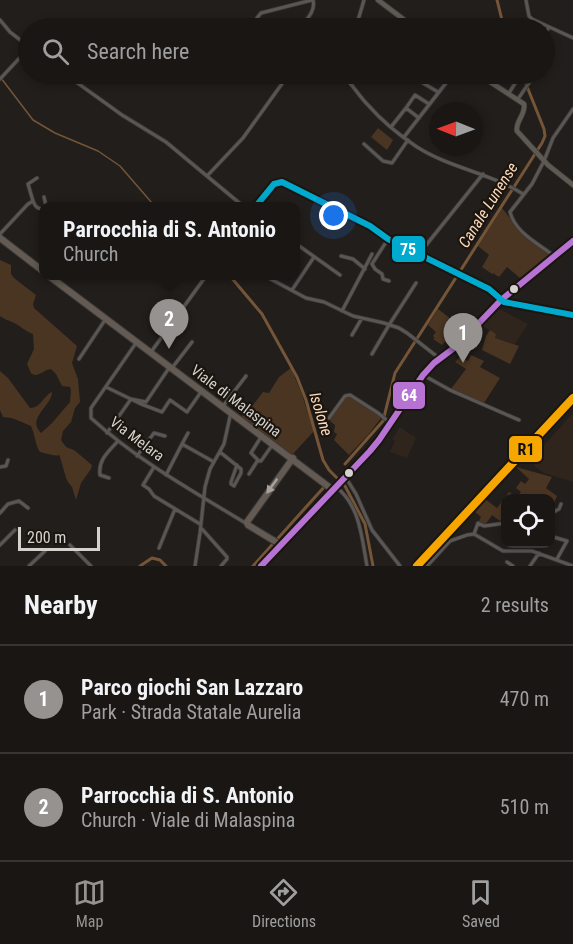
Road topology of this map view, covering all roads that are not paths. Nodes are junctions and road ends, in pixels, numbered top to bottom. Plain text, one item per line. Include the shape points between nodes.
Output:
1 (313, 0) edge
2 (364, 0) edge
3 (378, 0) edge
4 (526, 0) edge
5 (257, 18) edge
6 (307, 18) edge
7 (358, 18) edge
8 (402, 18) edge
9 (530, 18) edge
10 (0, 20) edge
11 (555, 30) edge
12 (573, 38) edge
13 (18, 40) edge
14 (18, 59) edge
15 (0, 79) edge
16 (79, 84) edge
17 (282, 84) edge
18 (352, 84) edge
19 (425, 84) edge
20 (444, 84) edge
21 (494, 84) edge
22 (515, 84) edge
23 (528, 84) edge
24 (438, 92) junction
25 (509, 93) junction
26 (518, 99) junction
27 (430, 102) edge
28 (429, 104) joint
29 (405, 108) junction
30 (573, 109) edge
31 (419, 118) junction
32 (391, 127) junction
33 (406, 139) junction
34 (364, 144) dead end
35 (544, 161) junction
36 (483, 174) junction
37 (207, 176) junction
38 (37, 178) dead end
39 (573, 185) edge
40 (523, 194) junction
41 (44, 196) dead end
42 (33, 201) junction
43 (44, 202) edge
44 (237, 202) edge
45 (260, 202) edge
46 (39, 209) edge
47 (0, 236) edge
48 (388, 239) junction
49 (573, 241) edge
50 (300, 247) edge
51 (372, 254) dead end
52 (419, 254) junction
53 (341, 256) dead end
54 (555, 256) junction
55 (314, 257) junction
56 (370, 264) junction
57 (39, 268) edge
58 (365, 269) junction
59 (339, 275) dead end
60 (300, 278) edge
61 (54, 280) edge
62 (203, 280) edge
63 (273, 280) edge
64 (299, 280) edge
65 (389, 281) dead end
66 (416, 284) dead end
67 (292, 290) junction
68 (501, 300) junction
69 (342, 310) junction
70 (573, 315) edge
71 (106, 318) junction
72 (362, 318) junction
73 (389, 325) junction
74 (352, 335) dead end
75 (137, 341) junction
76 (192, 342) dead end
77 (151, 352) junction
78 (372, 354) dead end
79 (439, 358) junction
80 (79, 359) dead end
81 (171, 367) junction
82 (423, 375) junction
83 (246, 376) dead end
84 (106, 387) junction
85 (401, 388) dead end
86 (202, 390) junction
87 (411, 394) junction
88 (131, 399) junction
89 (223, 406) junction
90 (231, 412) junction
91 (328, 418) dead end
92 (386, 420) junction
93 (519, 420) dead end
94 (107, 433) junction
95 (188, 433) dead end
96 (262, 435) junction
97 (165, 436) dead end
98 (118, 441) junction
99 (182, 444) junction
100 (273, 444) junction
101 (220, 452) junction
102 (137, 456) junction
103 (293, 458) junction
104 (8, 460) dead end
105 (257, 461) junction
106 (214, 462) junction
107 (237, 465) junction
108 (0, 467) edge
109 (154, 467) junction
110 (249, 474) dead end
111 (166, 475) junction
112 (109, 478) dead end
113 (345, 478) junction
114 (332, 486) junction
115 (204, 497) junction
116 (561, 504) dead end
117 (28, 507) dead end
118 (175, 509) junction
119 (555, 512) edge
120 (0, 513) edge
121 (248, 522) junction
122 (501, 524) edge
123 (201, 526) junction
124 (15, 530) dead end
125 (474, 534) junction
126 (555, 538) edge
127 (277, 542) junction
128 (0, 545) edge
129 (70, 545) dead end
130 (159, 548) dead end
131 (45, 551) dead end
132 (539, 554) junction
133 (557, 559) junction
134 (507, 562) dead end
135 (30, 566) edge
136 (91, 566) edge
137 (195, 566) edge
138 (221, 566) edge
139 (261, 566) edge
140 (367, 566) edge
141 (400, 566) edge
142 (427, 566) edge
143 (513, 566) edge
144 (530, 566) edge
145 (573, 566) edge

1 - 5 street via 261,13
1 - 6 street
2 - 7 street
3 - 8 street
4 - 9 street
10 - 13 street
11 - 12 street
14 - 15 street
16 - 37 street via 166,142
17 - 37 street via 243,138
18 - 32 street
19 - 24 street
20 - 24 street
21 - 25 street
22 - 25 street
23 - 26 street
24 - 27 street
25 - 26 street
26 - 35 street via 525,107 516,130
28 - 29 street via 415,95
28 - 31 street
29 - 31 street
29 - 32 street
30 - 35 street via 553,138
31 - 33 street
32 - 33 street
33 - 34 street via 392,163 383,161
33 - 36 street via 424,151
35 - 39 street
35 - 40 street
36 - 40 street
36 - 52 street
37 - 44 street
38 - 42 street via 28,184
40 - 54 street via 510,215 522,232
41 - 43 street
42 - 46 street
42 - 47 street
45 - 48 street via 272,185 280,182 370,226
47 - 57 main road
48 - 52 street
48 - 56 street
49 - 54 main road
50 - 55 street
51 - 56 street
52 - 68 street via 489,289
53 - 58 street via 353,259
54 - 68 main road
55 - 59 street
55 - 60 street
56 - 58 street
56 - 65 street
58 - 69 street
61 - 71 main road, Viale di Malaspina
62 - 77 street
63 - 67 street
64 - 67 street
66 - 73 street
67 - 69 street
68 - 70 street
68 - 79 main road via 458,345
69 - 72 street
71 - 75 main road, Viale di Malaspina
71 - 80 street
72 - 73 street
72 - 74 street
73 - 78 street
73 - 79 street via 407,333
75 - 77 main road, Viale di Malaspina
75 - 84 street, Via Melara
76 - 81 street
77 - 81 main road, Viale di Malaspina
79 - 82 main road
81 - 86 main road, Viale di Malaspina
81 - 88 street via 146,402
82 - 87 main road
82 - 93 street
83 - 89 street
84 - 88 street
84 - 94 street, Via Melara via 91,408 91,418
85 - 87 street
86 - 88 street via 187,412 171,400 162,412
86 - 89 main road, Viale di Malaspina
87 - 92 main road
88 - 94 street
89 - 90 main road, Viale di Malaspina
90 - 96 main road, Viale di Malaspina
90 - 101 street
91 - 92 street via 350,395
92 - 113 main road via 379,440
94 - 98 street, Via Melara
95 - 99 street
96 - 100 main road, Viale di Malaspina
96 - 105 street via 251,453
97 - 102 street via 154,434
98 - 102 street, Via Melara
98 - 112 street via 99,468 100,475
99 - 106 street
99 - 111 street
100 - 103 main road, Viale di Malaspina
100 - 105 street
101 - 106 street
101 - 107 street
102 - 109 street, Via Melara
103 - 114 main road, Viale di Malaspina
103 -> 121 main road
104 - 108 street via 6,466
105 - 110 street
106 - 115 street
107 - 107 street via 231,482 234,486 241,470
109 - 111 street, Via Melara
109 - 118 street via 143,485
111 - 115 street, Via Melara
113 - 114 main road
113 - 141 street via 372,530
114 - 127 main road
114 - 140 street via 342,492 358,519
115 - 121 street, Via Melara
115 - 123 street
116 - 119 street
117 - 120 street via 19,501 8,504
118 - 123 street
118 - 130 street
121 - 127 main road, Via Melara
122 - 125 street via 478,524
123 - 137 street
123 - 138 street via 227,557
124 - 128 street
125 - 132 street via 503,551
125 - 142 street via 450,542
126 - 133 street via 567,541
127 - 139 main road
129 - 136 street
131 - 135 street
132 - 133 street
132 - 144 street
133 - 145 street
134 - 143 street

